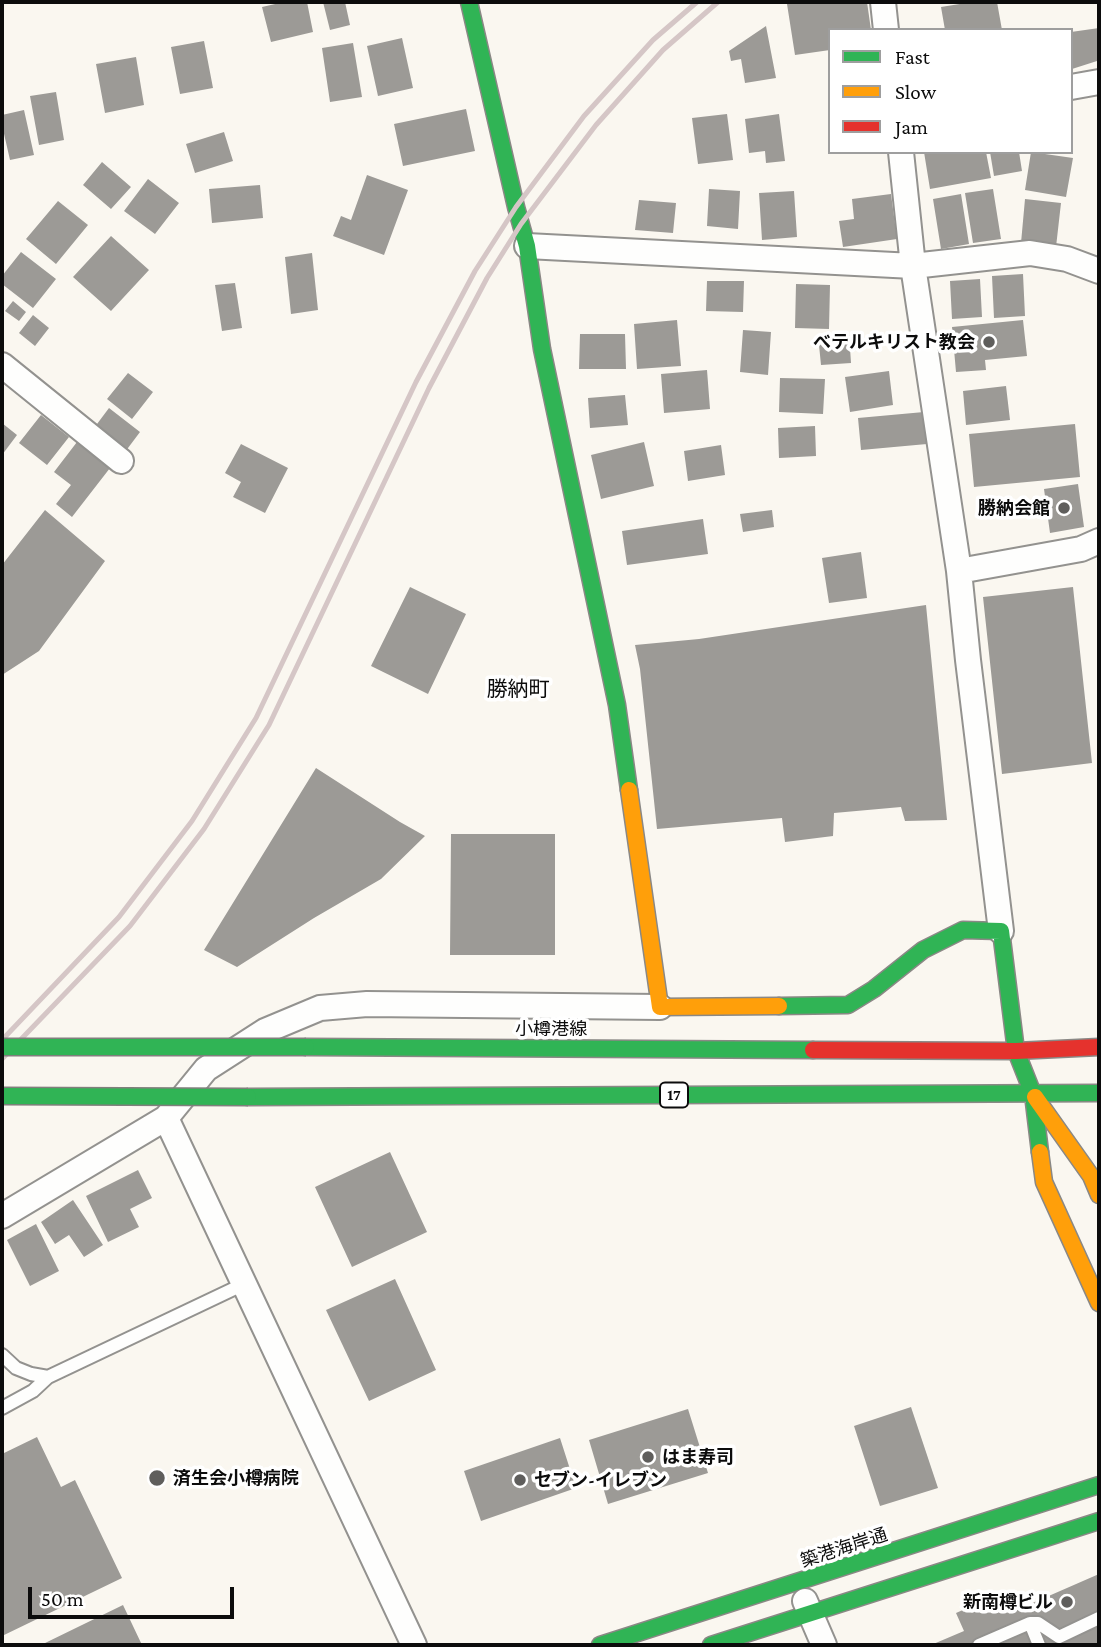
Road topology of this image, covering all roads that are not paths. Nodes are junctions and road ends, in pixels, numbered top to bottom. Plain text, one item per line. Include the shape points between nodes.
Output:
1 (469, 2) edge
2 (883, 2) edge
3 (886, 28) edge
4 (1099, 82) edge
5 (1073, 88) edge
6 (901, 154) edge
7 (527, 246) junction
8 (913, 266) junction
9 (1099, 271) edge
10 (2, 365) edge
11 (121, 461) dead end
12 (1090, 545) edge
13 (959, 571) junction
14 (1000, 931) junction
15 (660, 1007) junction
16 (2, 1047) edge
17 (1099, 1047) edge
18 (1016, 1051) junction
19 (1099, 1093) edge
20 (1033, 1094) junction
21 (2, 1096) edge
22 (166, 1118) junction
23 (1099, 1195) edge
24 (2, 1216) edge
25 (244, 1284) junction
26 (1099, 1303) edge
27 (2, 1355) edge
28 (48, 1377) junction
29 (2, 1408) edge
30 (1099, 1485) edge
31 (1099, 1521) edge
32 (797, 1583) junction
33 (810, 1614) junction
34 (1099, 1618) edge
35 (1030, 1623) junction
36 (414, 1645) edge
37 (600, 1645) edge
38 (711, 1645) edge
39 (824, 1645) edge
40 (979, 1645) edge
41 (1039, 1645) edge

1 - 7 street
2 - 3 street
4 - 5 street
6 - 8 street
7 - 8 street
7 - 15 street via 542,349 617,705
8 - 9 street via 1030,253 1067,259
8 - 13 street
10 - 11 street
12 - 13 street
13 - 14 street
14 - 15 street via 964,930 923,950 848,1005
14 - 18 street
15 - 22 street via 367,1004 320,1008 265,1031 206,1069
16 - 18 street, 小樽港線, bridge
17 - 18 street, 小樽港線
18 - 20 street
19 - 20 street, 17
20 - 21 street, 17, bridge
20 - 23 street via 1091,1176
20 - 26 street via 1044,1182
22 - 24 street
22 - 25 street
25 - 28 lane
25 - 36 street
27 - 28 lane via 16,1368
28 - 29 lane
30 - 32 street, 築港海岸通
31 - 33 street
32 - 33 street
32 - 37 street, 築港海岸通
33 - 38 street
33 - 39 street
34 - 35 lane via 1059,1637
35 - 40 lane
35 - 41 lane

